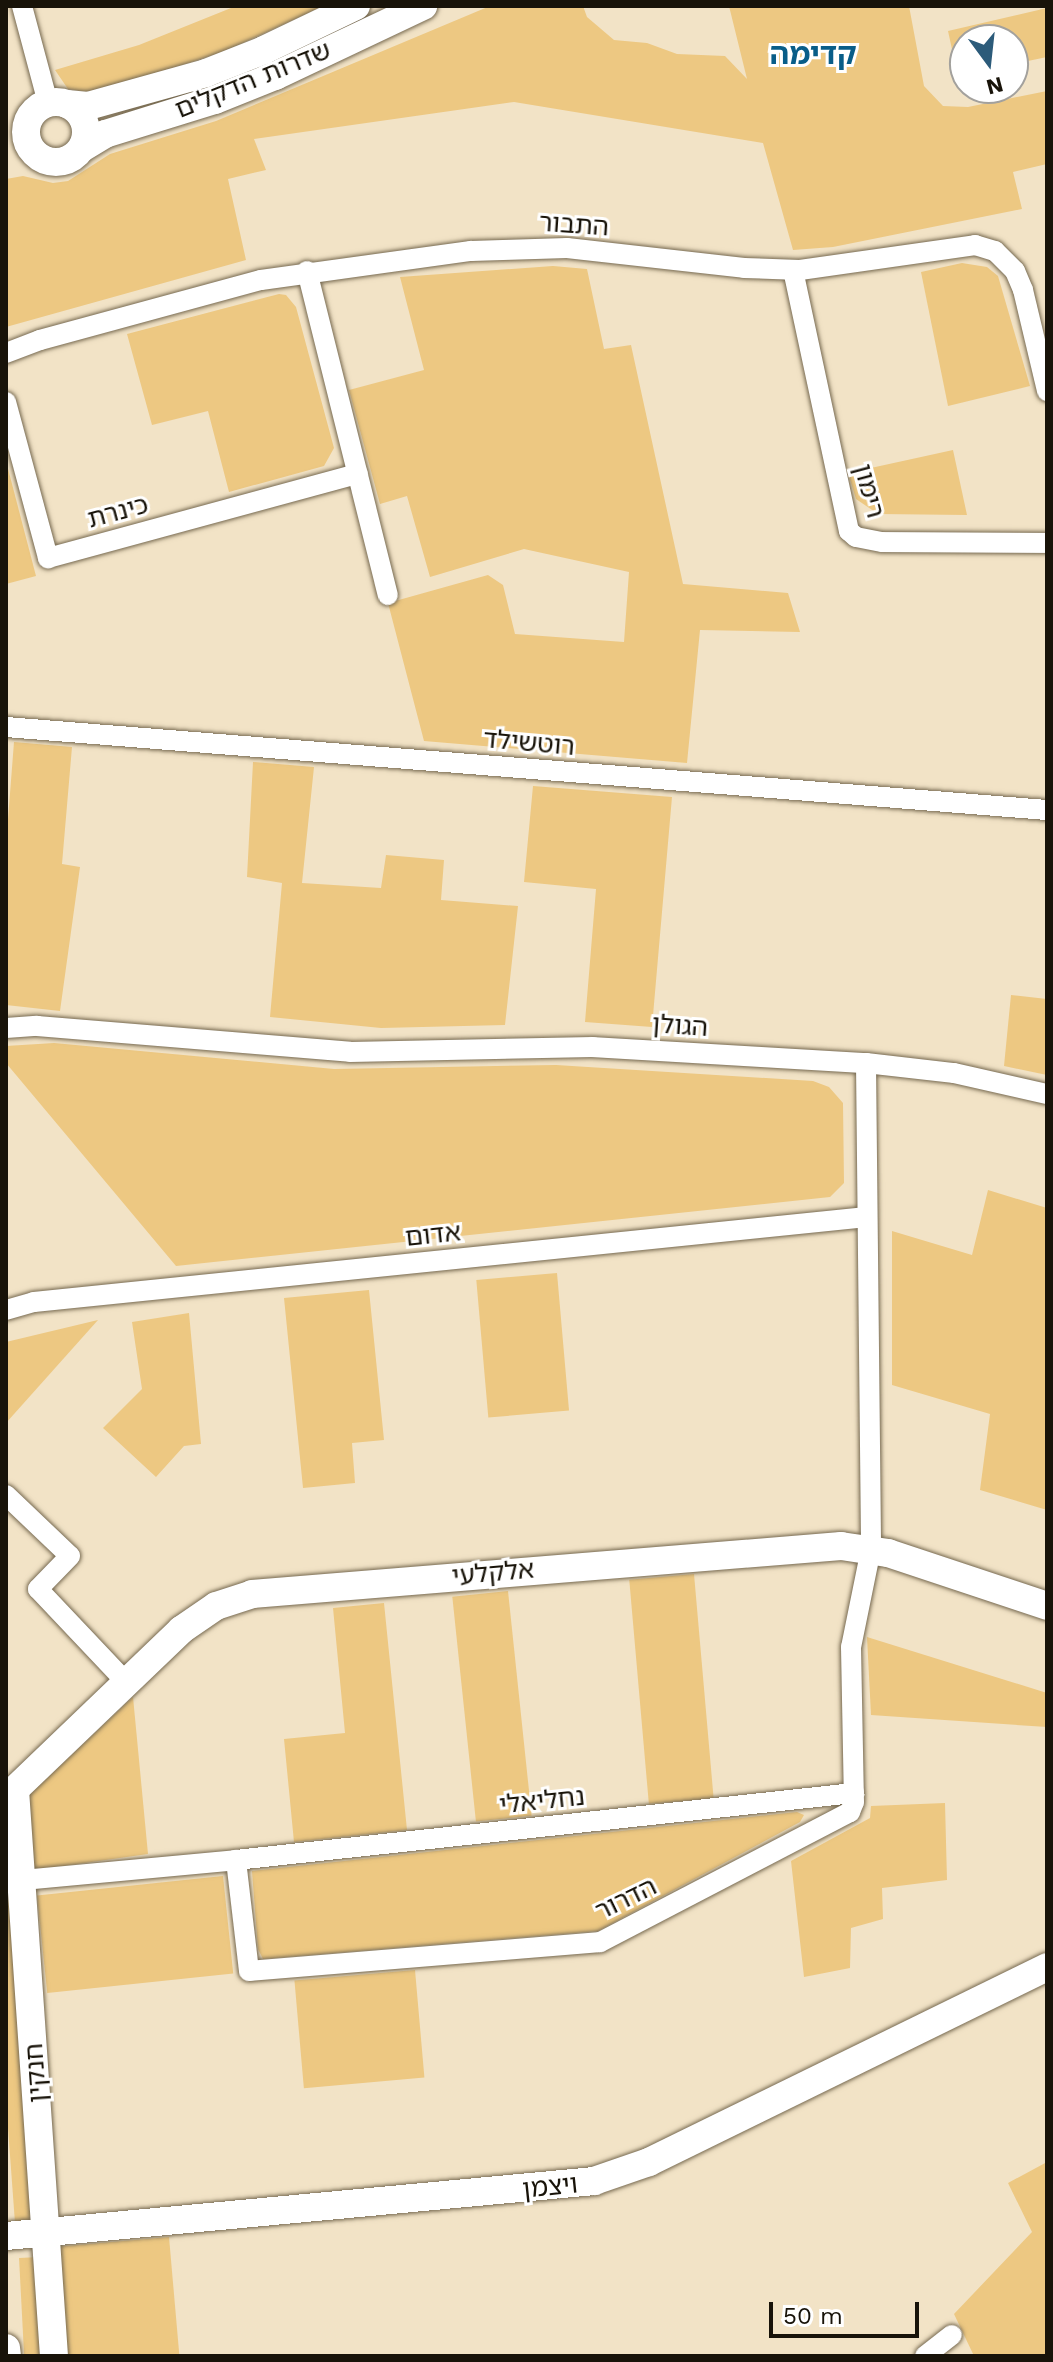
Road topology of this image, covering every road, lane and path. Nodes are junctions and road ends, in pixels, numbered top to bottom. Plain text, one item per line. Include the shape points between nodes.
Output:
1 (22, 6) edge
2 (356, 6) edge
3 (423, 6) edge
4 (37, 115) edge
5 (82, 148) junction
6 (6, 158) edge
7 (45, 161) junction
8 (793, 270) junction
9 (307, 271) junction
10 (6, 353) edge
11 (1047, 391) edge
12 (6, 402) edge
13 (358, 474) junction
14 (1047, 543) edge
15 (388, 595) dead end
16 (6, 727) edge
17 (1047, 810) edge
18 (6, 1028) edge
19 (866, 1063) junction
20 (1047, 1094) edge
21 (867, 1217) junction
22 (6, 1310) edge
23 (6, 1495) edge
24 (871, 1549) junction
25 (1047, 1606) edge
26 (126, 1682) junction
27 (854, 1793) junction
28 (11, 1794) edge
29 (236, 1860) junction
30 (22, 1880) junction
31 (1047, 1967) edge
32 (47, 2234) junction
33 (6, 2236) edge
34 (952, 2335) dead end
35 (6, 2348) edge
36 (7, 2356) edge
37 (54, 2356) edge
38 (925, 2356) edge

1 - 4 street
2 - 4 street, שדרות הדקלים via 206,73
3 - 5 street, שדרות הדקלים via 275,76 105,134
4 - 5 street via 79,112 86,124
4 - 7 street via 28,145
5 - 7 street, שדרות הדקלים via 64,161
6 - 7 street, שדרות הדקלים
8 - 9 street, התבור via 546,247
8 - 11 street, התבור via 837,268 962,245 995,251 1019,280
8 - 14 street, רימון via 849,531 882,542
9 - 10 street, התבור
9 - 13 street
12 - 13 street, כינרת via 48,558
13 - 15 street
16 - 17 street, רוטשילד
18 - 19 street, הגולן via 37,1026 350,1052 602,1048
19 - 20 street, הגולן via 954,1073
19 - 21 street
21 - 22 street, אדום via 34,1302
21 - 24 street
23 - 26 street via 70,1556 38,1589
24 - 25 street, אלקלעי
24 - 26 street, אלקלעי via 826,1546 252,1594 199,1616
24 - 27 street via 851,1647
26 - 28 street, אלקלעי
27 - 29 street, נחליאלי
27 - 29 street, הדרור via 850,1812 613,1937 585,1944 249,1971
28 - 30 street, חנקין
29 - 30 street, נחליאלי
30 - 32 street, חנקין
31 - 32 street, ויצמן via 649,2162 603,2179 564,2187
32 - 33 street, ויצמן
32 - 37 street, חנקין
34 - 38 street
35 - 36 street

